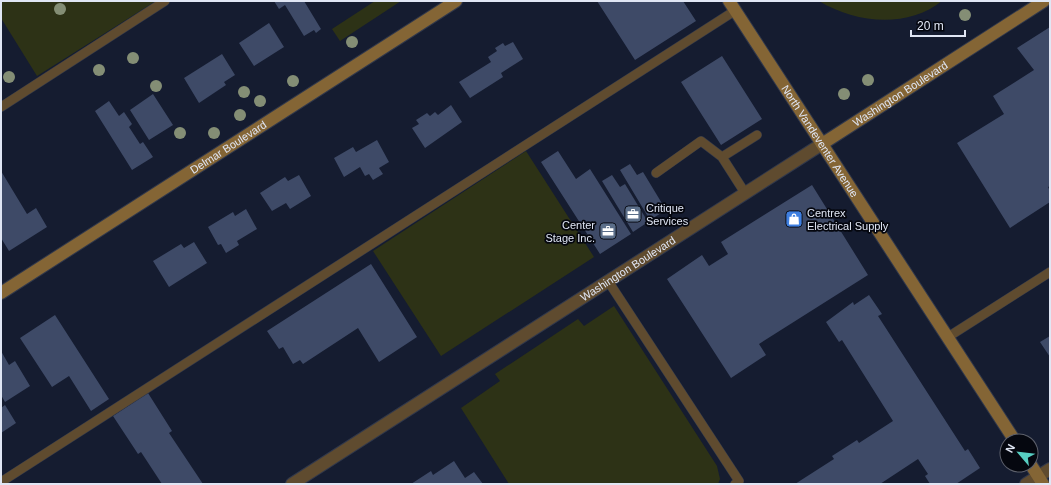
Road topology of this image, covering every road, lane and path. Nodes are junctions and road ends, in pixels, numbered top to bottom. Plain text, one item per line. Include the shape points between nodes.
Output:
1 (165, 1) edge
2 (456, 1) edge
3 (1044, 1) edge
4 (733, 6) edge
5 (1, 107) edge
6 (756, 135) dead end
7 (822, 144) junction
8 (722, 157) junction
9 (656, 173) dead end
10 (745, 193) junction
11 (1050, 272) edge
12 (608, 281) junction
13 (1, 293) edge
14 (948, 338) junction
15 (1010, 433) edge
16 (1050, 469) edge
17 (1041, 480) edge
18 (1, 482) edge
19 (292, 484) edge
20 (735, 484) edge
21 (1026, 484) edge

1 - 5 lane
2 - 13 main road, Delmar Boulevard
3 - 7 main road, Washington Boulevard
4 - 7 main road, North Vandeventer Avenue
4 - 18 lane
6 - 8 lane
7 - 10 street, Washington Boulevard
7 - 14 main road, North Vandeventer Avenue
8 - 9 lane via 701,142
8 - 10 lane
10 - 12 street, Washington Boulevard
11 - 14 lane
12 - 19 street, Washington Boulevard
12 - 20 lane via 739,481
14 - 15 main road, North Vandeventer Avenue
16 - 17 street
17 - 21 street

